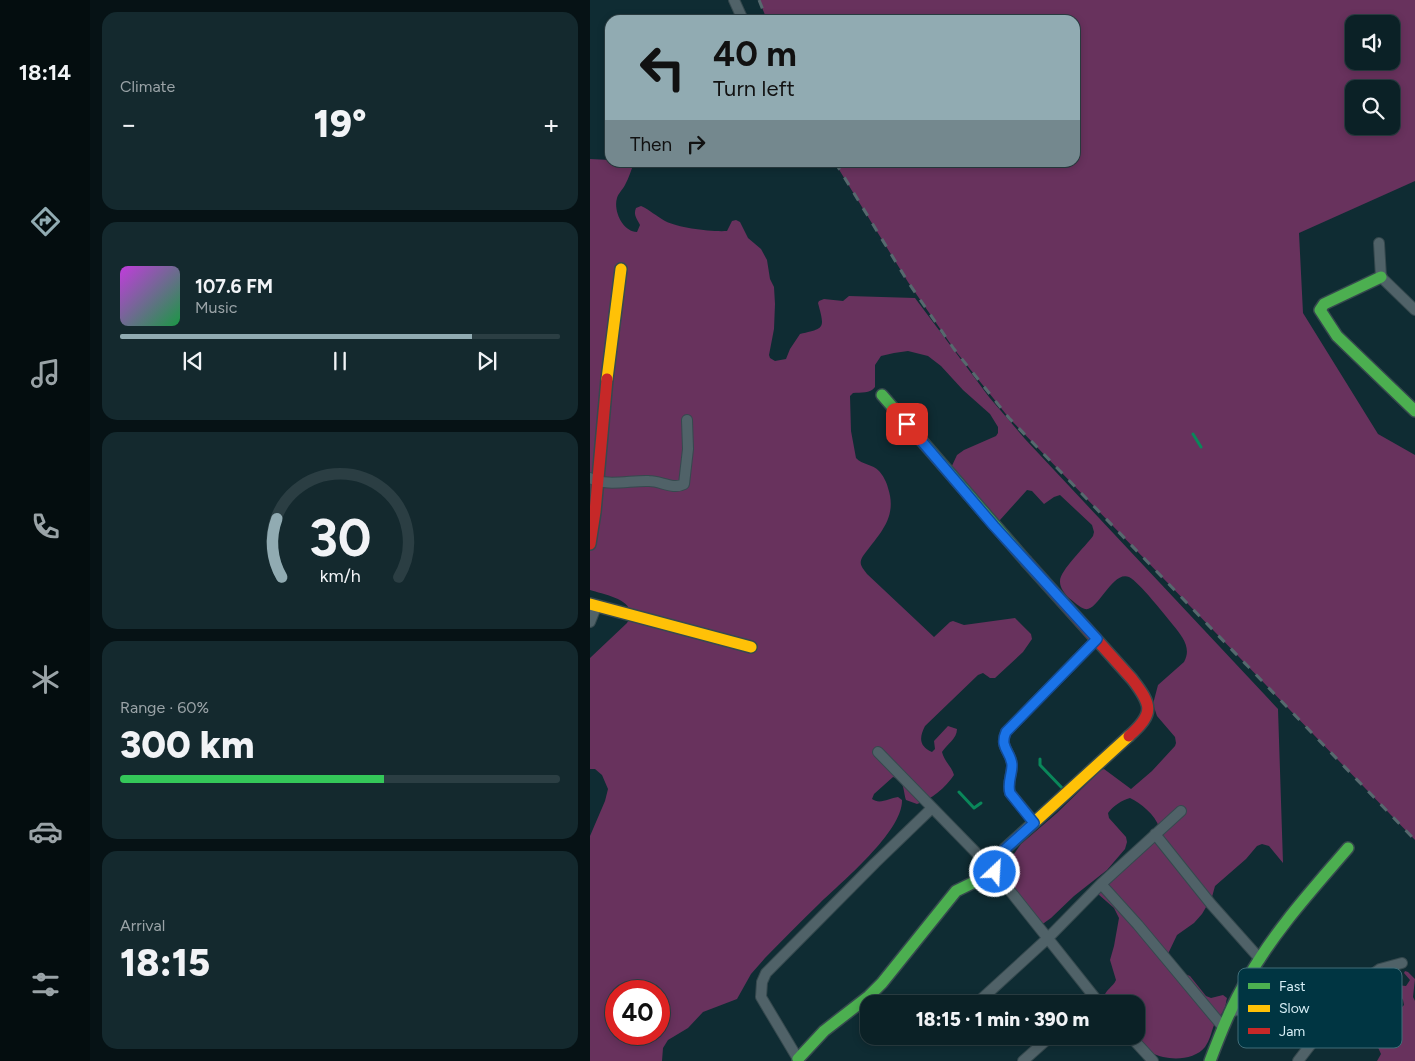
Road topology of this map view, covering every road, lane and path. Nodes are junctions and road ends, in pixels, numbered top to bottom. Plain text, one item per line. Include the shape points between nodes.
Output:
1 (734, 0) edge
2 (741, 15) edge
3 (1379, 243) dead end
4 (621, 269) dead end
5 (1381, 277) junction
6 (1415, 310) edge
7 (882, 395) dead end
8 (1415, 411) edge
9 (687, 420) dead end
10 (594, 480) edge
11 (590, 544) edge
12 (593, 605) edge
13 (590, 622) edge
14 (1097, 639) junction
15 (751, 647) dead end
16 (878, 752) dead end
17 (932, 808) junction
18 (1181, 811) dead end
19 (1034, 823) junction
20 (1155, 834) junction
21 (1348, 848) dead end
22 (995, 872) junction
23 (1101, 884) junction
24 (1047, 939) junction
25 (1260, 959) junction
26 (1402, 963) dead end
27 (1255, 968) edge
28 (1386, 968) edge
29 (986, 995) edge
30 (1089, 995) edge
31 (1238, 997) edge
32 (1238, 1009) edge
33 (1229, 1013) junction
34 (1223, 1027) junction
35 (1041, 1045) edge
36 (1138, 1045) edge
37 (1308, 1048) edge
38 (798, 1060) edge
39 (1023, 1061) edge
40 (1153, 1061) edge
41 (1210, 1061) edge
42 (1298, 1061) edge

1 - 2 street
3 - 5 street
4 - 10 street
5 - 6 street
5 - 8 street via 1324,304 1320,310 1337,336
7 - 14 street via 994,526
9 - 10 street via 688,449 684,484 680,487 652,481
10 - 11 street via 595,512
12 - 13 street
12 - 15 street
14 - 19 street via 1003,738 1012,765 1010,793
14 - 19 street via 1144,695 1148,717
16 - 17 street
17 - 22 street
17 - 38 street via 766,973 761,997
18 - 20 street
19 - 22 street via 1003,851
20 - 23 street
20 - 25 street
21 - 25 street
22 - 24 street
22 - 38 street via 956,891 869,996 824,1031
23 - 24 street
23 - 34 street
24 - 29 street
24 - 30 street
25 - 27 street
26 - 28 street
31 - 33 street
32 - 33 street
33 - 34 street
34 - 41 street
35 - 39 street
36 - 40 street
37 - 42 street

